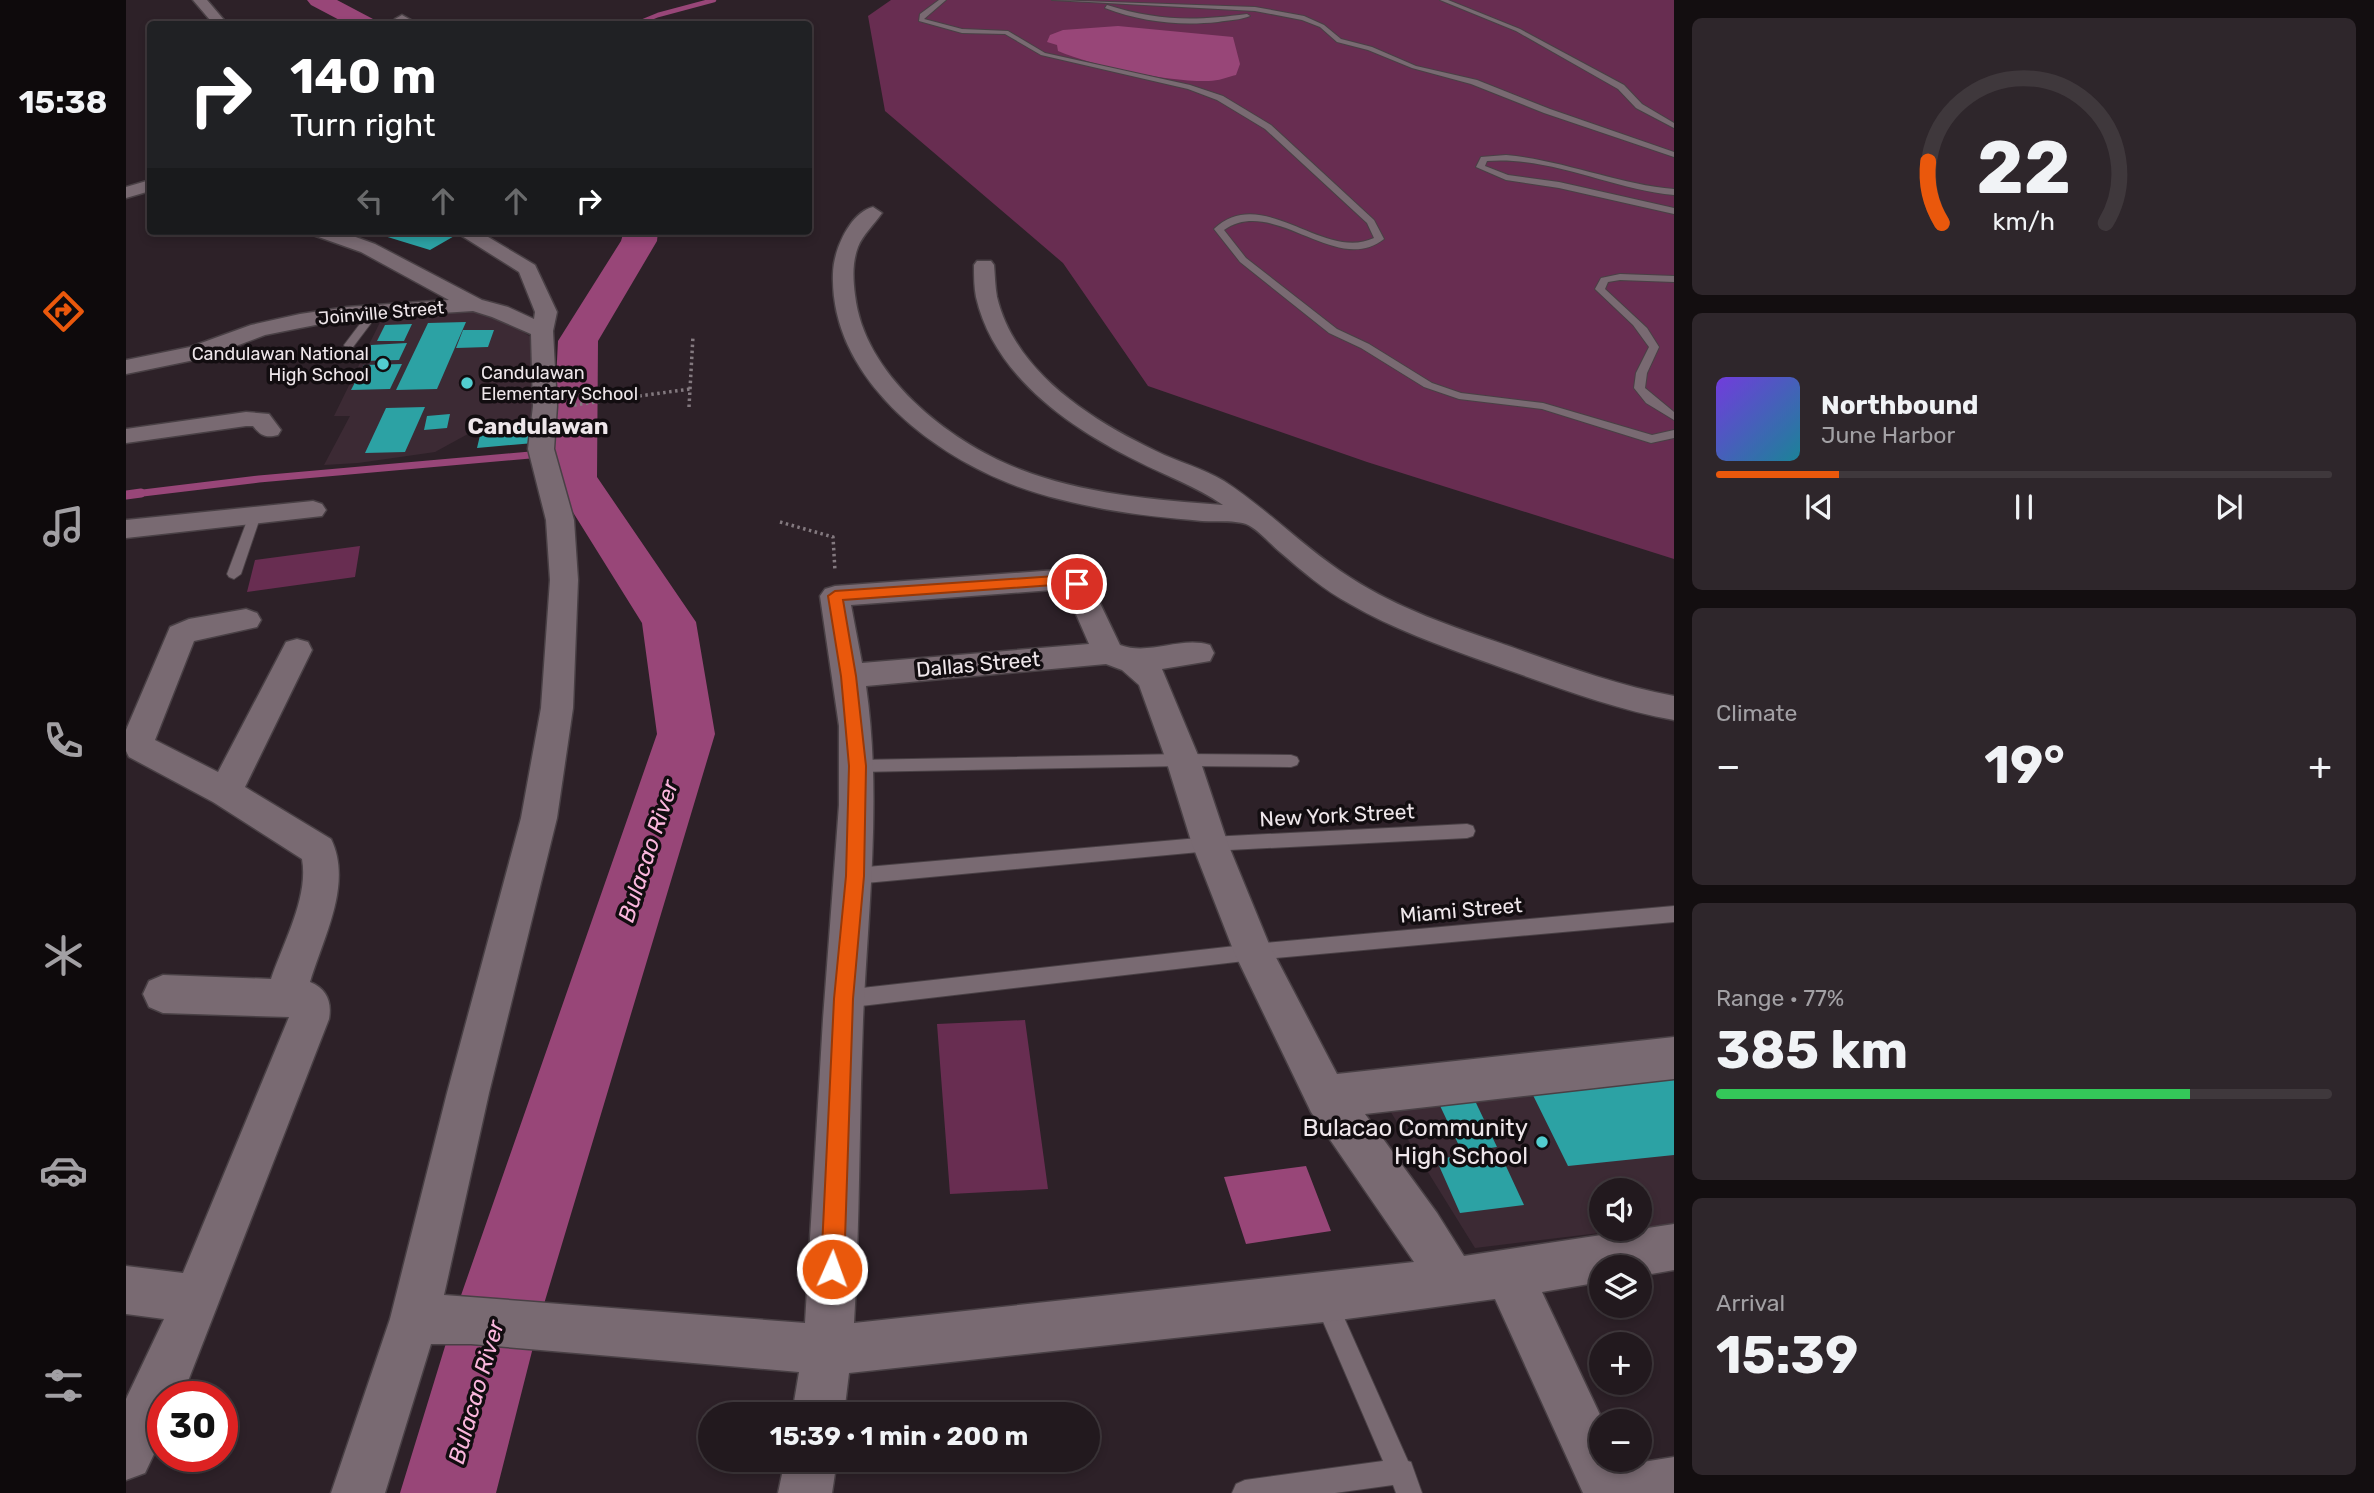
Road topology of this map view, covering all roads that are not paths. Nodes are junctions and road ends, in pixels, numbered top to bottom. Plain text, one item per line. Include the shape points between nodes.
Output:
1 (200, 0) edge
2 (944, 0) edge
3 (1055, 0) edge
4 (1443, 0) edge
5 (1468, 0) edge
6 (1095, 2) junction
7 (1459, 6) junction
8 (1283, 13) junction
9 (217, 21) edge
10 (1674, 126) edge
11 (1674, 155) edge
12 (126, 177) edge
13 (147, 183) edge
14 (147, 185) edge
15 (1674, 192) edge
16 (126, 193) edge
17 (1674, 211) edge
18 (873, 213) dead end
19 (331, 235) edge
20 (471, 235) edge
21 (984, 265) dead end
22 (1674, 279) edge
23 (474, 305) junction
24 (376, 310) junction
25 (542, 331) junction
26 (349, 345) dead end
27 (126, 367) edge
28 (1674, 417) edge
29 (269, 430) dead end
30 (1674, 434) edge
31 (126, 436) edge
32 (313, 510) dead end
33 (1258, 517) junction
34 (254, 518) junction
35 (126, 529) edge
36 (234, 574) dead end
37 (246, 620) dead end
38 (297, 650) dead end
39 (1199, 653) dead end
40 (1120, 657) junction
41 (848, 676) junction
42 (1674, 709) edge
43 (1182, 760) junction
44 (1291, 761) dead end
45 (858, 766) junction
46 (225, 792) junction
47 (1467, 831) dead end
48 (1210, 844) junction
49 (855, 876) junction
50 (1674, 915) edge
51 (1253, 952) junction
52 (163, 994) dead end
53 (286, 996) junction
54 (843, 999) junction
55 (1674, 1058) edge
56 (1326, 1097) junction
57 (1674, 1247) edge
58 (1508, 1274) junction
59 (1452, 1281) junction
60 (126, 1290) edge
61 (1324, 1297) junction
62 (195, 1299) junction
63 (414, 1319) junction
64 (829, 1350) junction
65 (820, 1402) edge
66 (126, 1454) edge
67 (809, 1472) edge
68 (1406, 1482) edge
69 (1674, 1484) edge
70 (358, 1493) edge
71 (805, 1493) edge
72 (1245, 1493) edge
73 (1612, 1493) edge

1 - 9 street
2 - 30 lane via 921,20 962,30 1006,33 1066,61 1190,87 1220,98 1268,127 1371,222 1379,239 1367,246 1338,245 1290,225 1244,218 1225,222 1219,229 1243,260 1333,331 1441,391 1543,406 1651,439
3 - 6 lane
4 - 7 lane
5 - 7 lane
6 - 8 lane
6 - 8 lane via 1168,22
7 - 10 lane via 1518,30 1612,81 1639,106
8 - 11 lane via 1322,26 1339,41 1474,82
12 - 13 street
14 - 16 street
15 - 17 lane via 1638,189 1509,157 1484,159 1480,167 1506,177
18 - 33 street via 853,233 845,254 849,328 870,365 897,398 944,440 1000,472 1098,501
19 - 23 street, Joinville Street via 368,248
20 - 25 street via 528,269 546,312
21 - 33 street via 987,299 998,329 1034,379 1064,409 1107,436 1211,485
22 - 28 lane via 1620,277 1604,280 1600,289 1646,329 1654,347 1637,387
23 - 24 street, Joinville Street
23 - 25 street, Joinville Street
24 - 26 lane
24 - 27 street, Joinville Street via 259,330 197,354
25 - 63 street via 545,406 541,453 560,520 564,580 557,708 539,818
29 - 31 street via 260,419 246,419
32 - 34 street
33 - 42 street via 1314,567 1356,595 1416,625 1585,686
34 - 35 street
34 - 36 lane
37 - 46 street via 181,635 138,741 141,748
38 - 46 street
39 - 40 street
40 - 41 street, Dallas Street
40 - 41 street via 1070,579 835,596
40 - 43 street via 1152,679
41 - 45 street
43 - 44 lane
43 - 45 lane
43 - 48 street
45 - 49 street
46 - 53 street via 318,850 323,862 323,877
47 - 48 lane, New York Street
48 - 49 lane, New York Street
48 - 51 street
49 - 54 street
50 - 51 lane, Miami Street
51 - 54 lane, Miami Street
51 - 56 street
52 - 53 street
53 - 62 street via 305,999 311,1006 309,1019
54 - 64 street
55 - 56 street
56 - 59 street via 1421,1229
57 - 58 street
58 - 59 street
58 - 73 street
59 - 61 street
60 - 62 street
61 - 64 street
61 - 68 lane
62 - 66 street via 165,1376
63 - 64 street
63 - 70 street
64 - 65 street
67 - 71 street
68 - 72 lane
69 - 73 street

